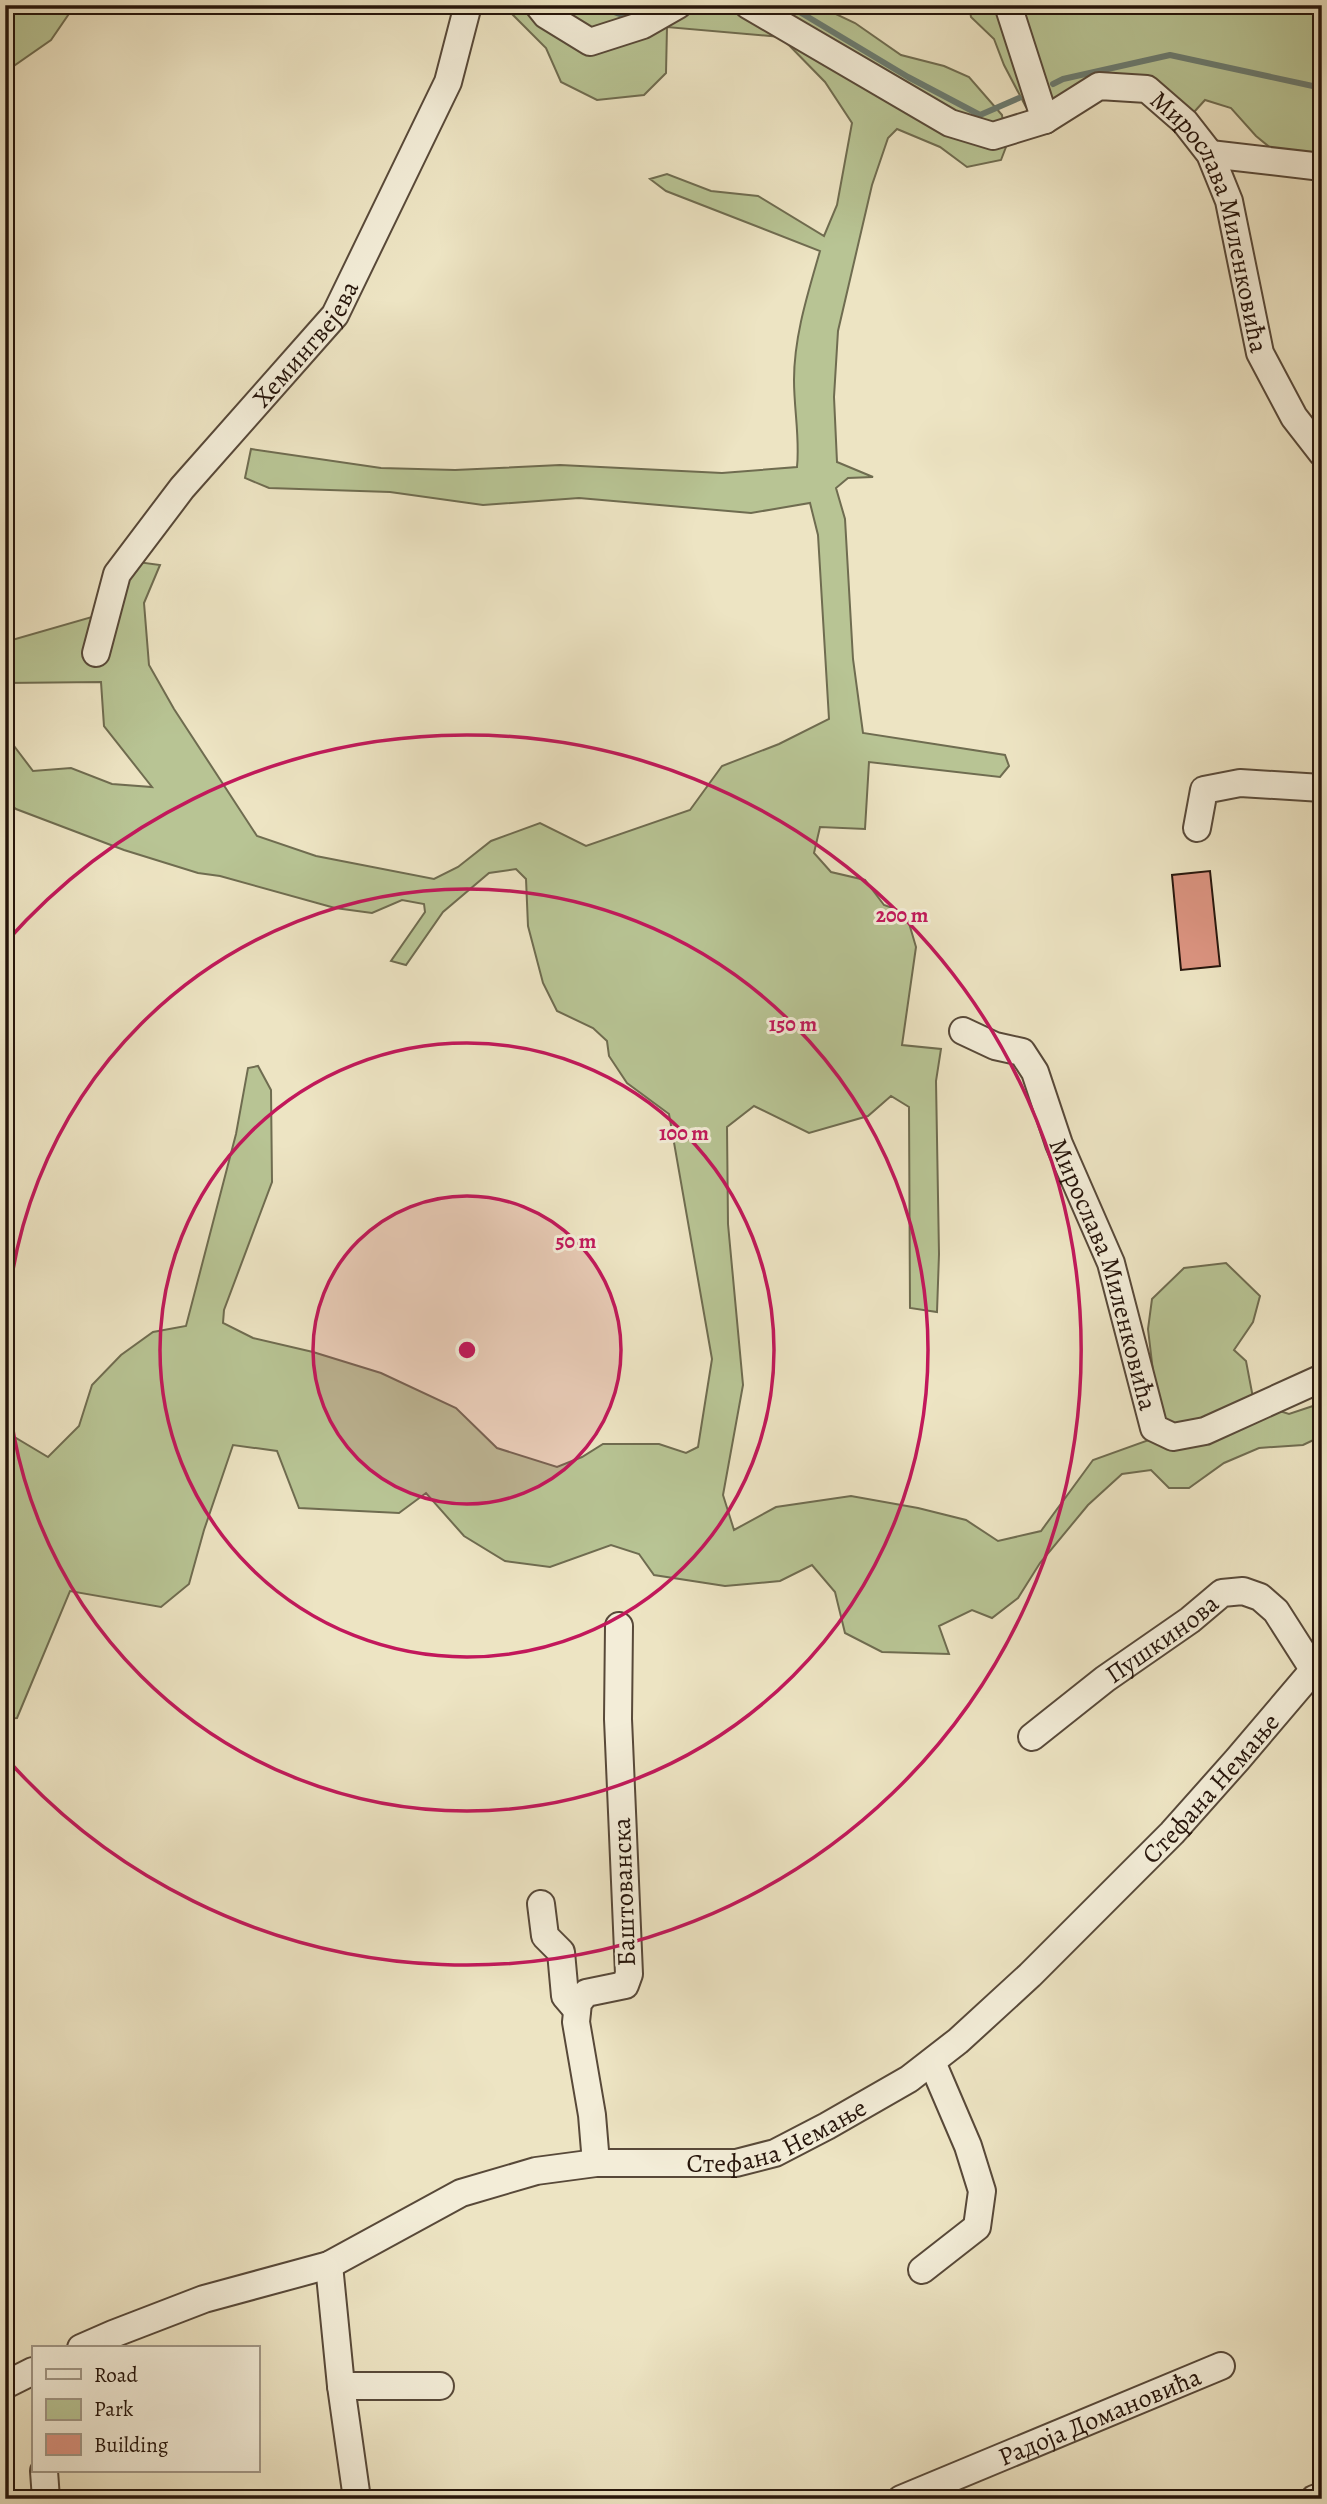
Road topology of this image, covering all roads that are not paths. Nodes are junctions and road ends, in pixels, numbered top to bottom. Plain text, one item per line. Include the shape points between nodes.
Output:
1 (468, 5) edge
2 (538, 5) edge
3 (678, 5) edge
4 (748, 5) edge
5 (1008, 5) edge
6 (1045, 120) junction
7 (1210, 154) junction
8 (1322, 167) edge
9 (1322, 453) edge
10 (96, 653) dead end
11 (1322, 788) edge
12 (1197, 828) dead end
13 (963, 1031) dead end
14 (1322, 1378) edge
15 (619, 1626) dead end
16 (1317, 1665) edge
17 (1032, 1737) dead end
18 (541, 1904) dead end
19 (577, 2010) junction
20 (932, 2062) junction
21 (596, 2162) junction
22 (329, 2265) junction
23 (922, 2270) dead end
24 (86, 2346) edge
25 (1221, 2366) dead end
26 (341, 2386) junction
27 (440, 2386) dead end
28 (44, 2472) edge
29 (1322, 2496) edge
30 (46, 2499) edge
31 (357, 2499) edge
32 (901, 2499) edge
33 (1314, 2499) edge

1 - 10 street, Хемингвејева via 448,82 335,315 182,488 117,574
2 - 3 street via 546,15 590,42 643,25
4 - 6 street, Мирослава Миленковића via 950,123 993,136
5 - 6 street
6 - 7 street, Мирослава Миленковића via 1099,86 1147,89 1185,122
7 - 8 street
7 - 9 street, Мирослава Миленковића via 1229,201 1260,353 1294,417
11 - 12 street via 1240,783 1204,790
13 - 14 street, Мирослава Миленковића via 1022,1052 1035,1072 1059,1144 1111,1263 1154,1428 1172,1437 1205,1431
15 - 19 street, Баштованска via 618,1719 629,1974 625,1985 586,1993
16 - 17 street, Пушкинова via 1261,1597 1243,1591 1222,1593
16 - 20 street, Стефана Немање via 1237,1760 1107,1900
18 - 19 street via 545,1936 561,1952 565,1996
19 - 21 street
20 - 21 street, Стефана Немање via 775,2152 736,2163
20 - 23 street via 982,2191 977,2227
21 - 22 street, Стефана Немање via 536,2171 461,2193
22 - 24 street, Стефана Немање via 204,2299
22 - 26 street
25 - 32 street, Радоја Домановића
26 - 27 street
26 - 31 street
28 - 30 street
29 - 33 street

